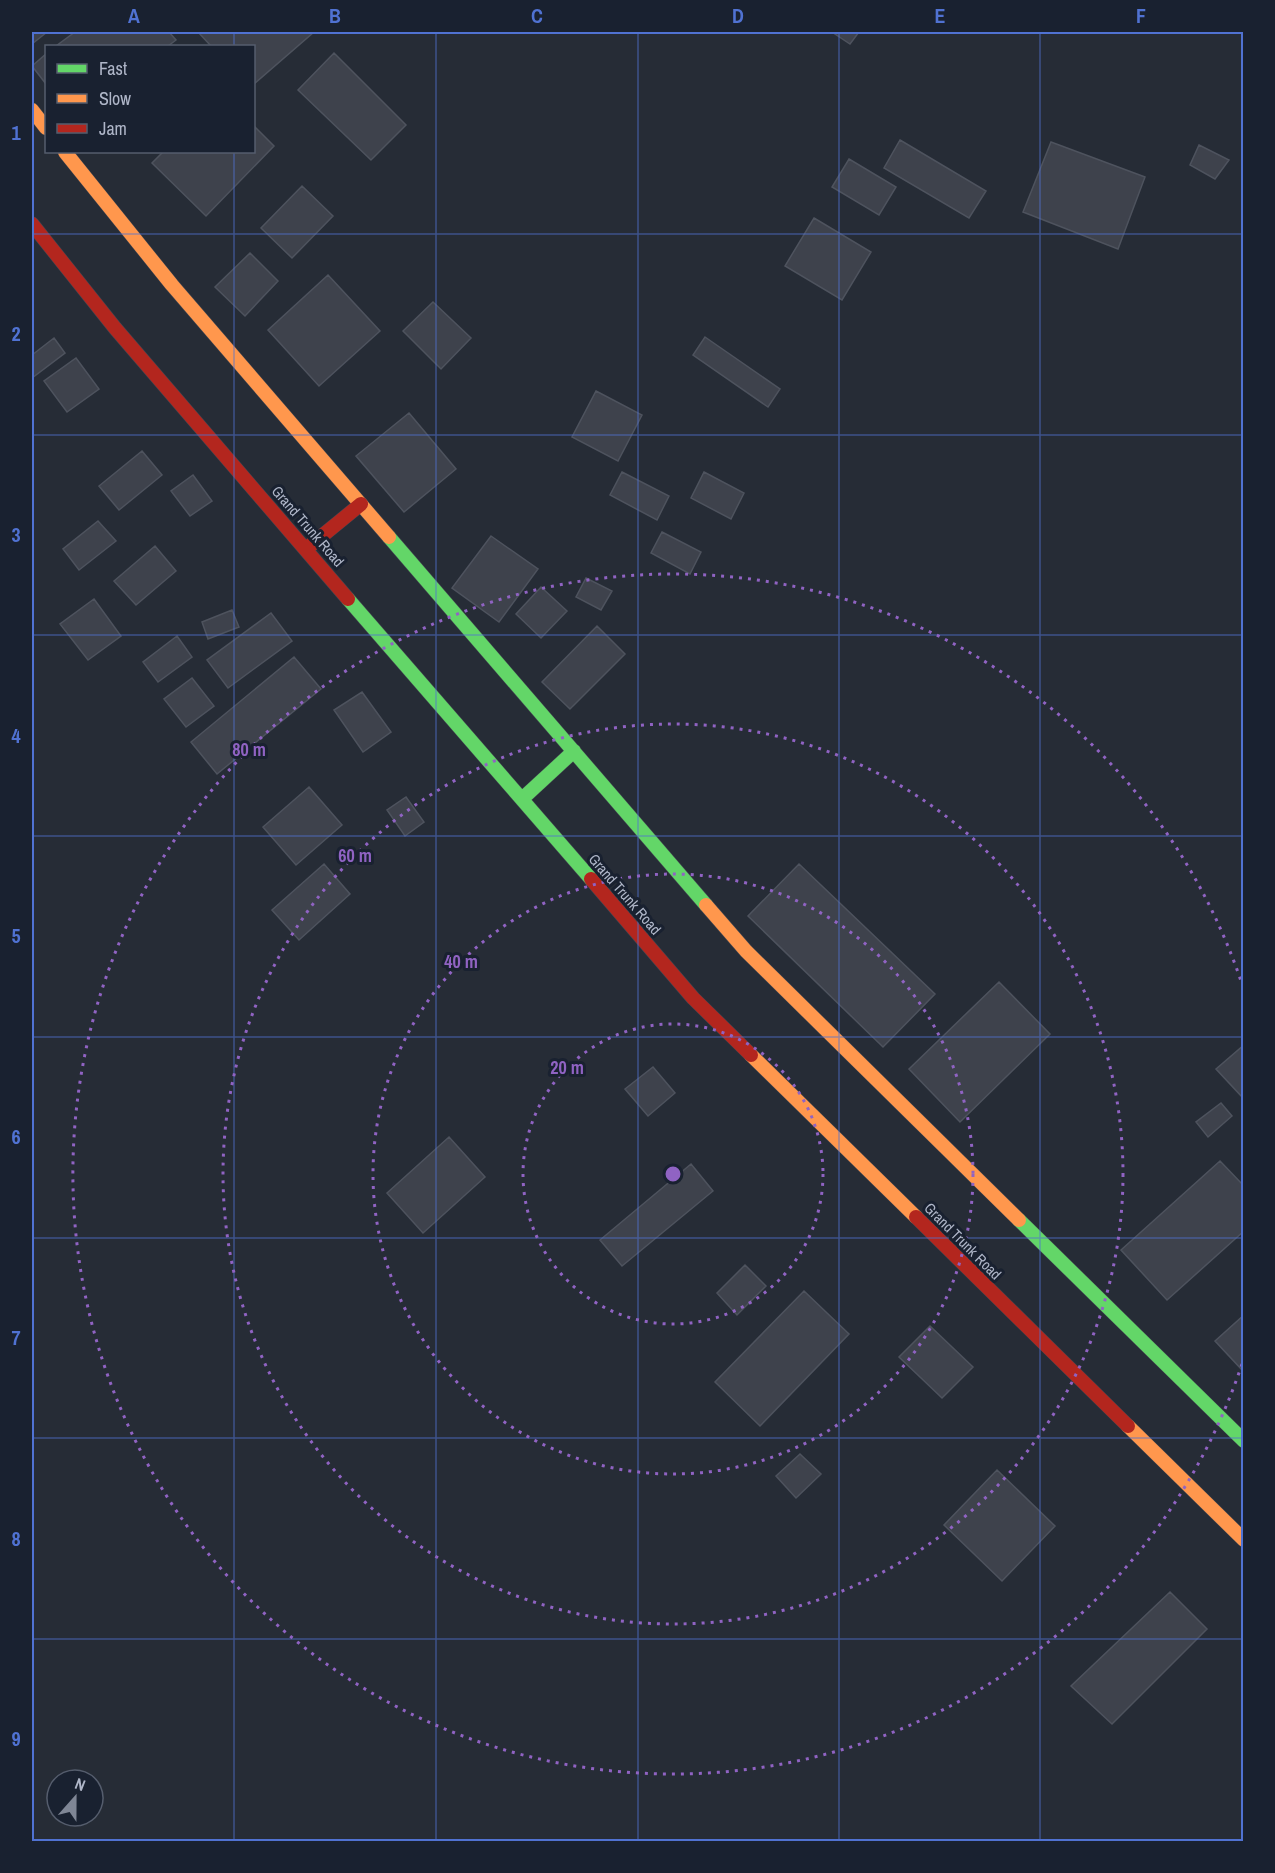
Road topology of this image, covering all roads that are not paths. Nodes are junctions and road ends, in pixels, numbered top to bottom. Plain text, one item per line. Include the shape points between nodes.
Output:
1 (32, 110) edge
2 (45, 128) edge
3 (66, 153) edge
4 (32, 224) edge
5 (361, 504) junction
6 (306, 549) junction
7 (574, 751) junction
8 (522, 799) junction
9 (1244, 1441) edge
10 (1244, 1540) edge

1 - 2 highway
3 - 5 highway via 172,285
4 - 6 highway, Grand Trunk Road via 115,328
5 - 6 highway
5 - 7 highway
6 - 8 highway, Grand Trunk Road
7 - 8 highway
7 - 9 highway via 747,951
8 - 10 highway, Grand Trunk Road via 693,998

